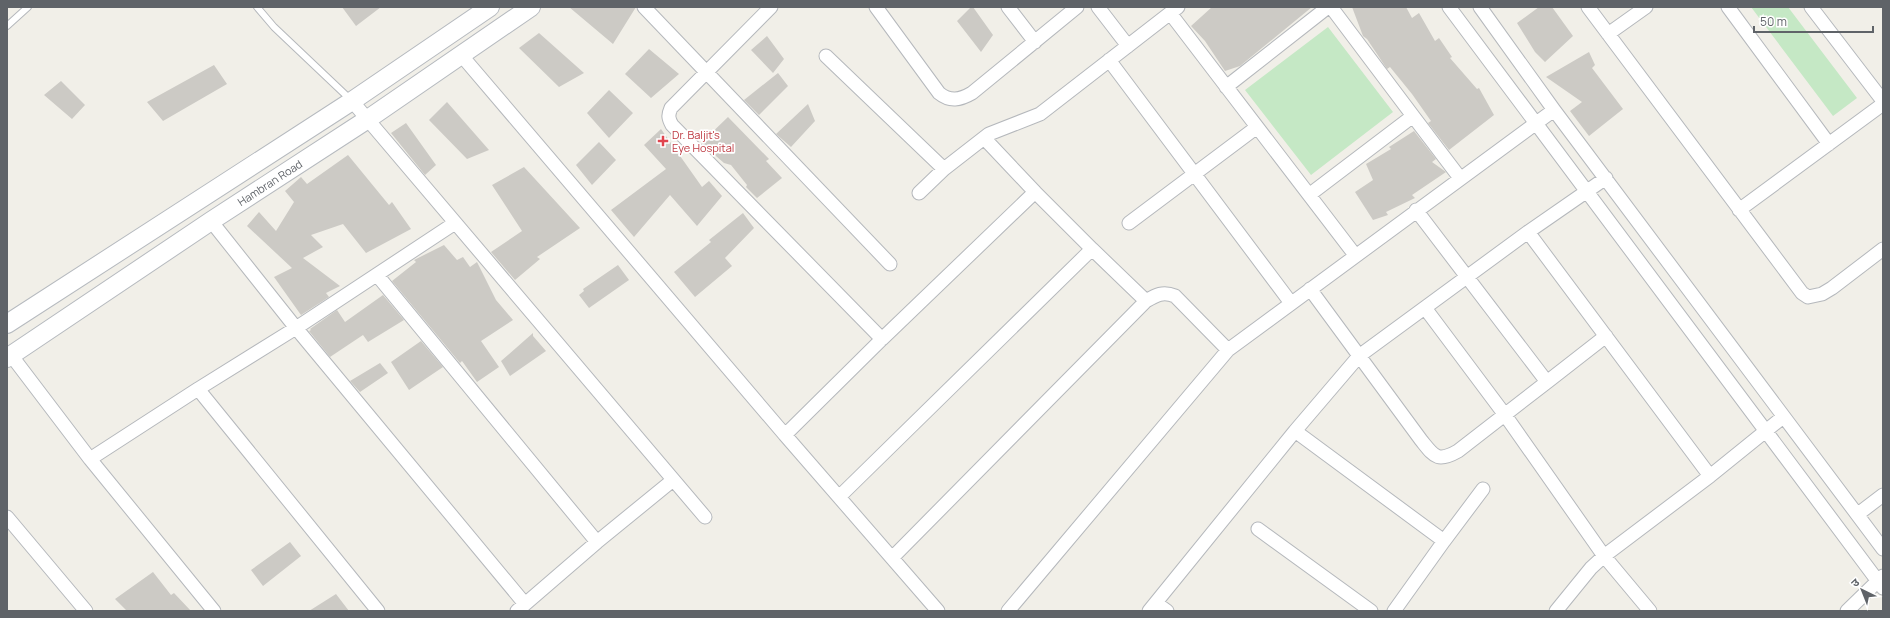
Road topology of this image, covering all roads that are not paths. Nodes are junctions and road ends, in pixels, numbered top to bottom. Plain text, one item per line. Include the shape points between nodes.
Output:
1 (28, 7) edge
2 (257, 7) edge
3 (490, 7) edge
4 (531, 7) edge
5 (644, 7) edge
6 (771, 7) edge
7 (876, 7) edge
8 (1008, 7) edge
9 (1077, 7) edge
10 (1098, 7) edge
11 (1329, 7) edge
12 (1449, 7) edge
13 (1480, 7) edge
14 (1588, 7) edge
15 (1646, 7) edge
16 (1728, 7) edge
17 (1811, 7) edge
18 (1174, 10) edge
19 (7, 26) edge
20 (1608, 34) junction
21 (1035, 42) junction
22 (1128, 46) junction
23 (462, 56) junction
24 (826, 56) dead end
25 (1109, 60) junction
26 (706, 72) junction
27 (1226, 86) junction
28 (352, 101) junction
29 (1883, 101) edge
30 (1883, 104) edge
31 (1554, 110) junction
32 (1414, 116) junction
33 (368, 119) junction
34 (1536, 122) junction
35 (1257, 127) junction
36 (984, 138) junction
37 (1829, 144) junction
38 (944, 169) junction
39 (1194, 173) junction
40 (1460, 178) junction
41 (1606, 178) junction
42 (1586, 191) junction
43 (1035, 192) junction
44 (919, 193) dead end
45 (1309, 195) junction
46 (1416, 210) junction
47 (1739, 210) junction
48 (211, 221) junction
49 (456, 223) junction
50 (1129, 223) dead end
51 (1528, 232) junction
52 (1092, 249) junction
53 (1883, 249) edge
54 (1355, 255) junction
55 (890, 264) dead end
56 (377, 275) junction
57 (1466, 277) junction
58 (1310, 289) junction
59 (1146, 301) junction
60 (1291, 302) junction
61 (1424, 308) junction
62 (7, 324) edge
63 (296, 328) junction
64 (1606, 336) junction
65 (882, 339) junction
66 (1228, 350) junction
67 (1359, 356) junction
68 (9, 357) edge
69 (1547, 382) junction
70 (198, 389) junction
71 (1505, 416) junction
72 (1783, 416) junction
73 (1295, 431) junction
74 (1765, 431) junction
75 (785, 435) junction
76 (90, 459) junction
77 (1710, 476) junction
78 (673, 480) junction
79 (1483, 489) dead end
80 (1883, 495) edge
81 (839, 497) junction
82 (1858, 514) junction
83 (7, 517) edge
84 (705, 517) dead end
85 (1258, 529) dead end
86 (1444, 541) junction
87 (597, 542) junction
88 (1883, 549) edge
89 (1604, 556) junction
90 (892, 558) junction
91 (1881, 582) edge
92 (1152, 607) edge
93 (521, 608) edge
94 (86, 611) edge
95 (214, 611) edge
96 (378, 611) edge
97 (938, 611) edge
98 (1008, 611) edge
99 (1167, 611) edge
100 (1371, 611) edge
101 (1394, 611) edge
102 (1556, 611) edge
103 (1650, 611) edge
104 (1846, 611) edge

1 - 19 lane
2 - 28 lane
3 - 28 main road
4 - 23 main road, Hambran Road
5 - 26 street
6 - 26 street
7 - 21 street via 945,98 956,100 972,93
8 - 21 street
9 - 21 street
10 - 22 street
11 - 27 street
11 - 32 street
12 - 34 street
13 - 31 street
14 - 20 street
15 - 20 street
16 - 37 street
17 - 29 street
18 - 22 street
18 - 27 street
20 - 47 street
22 - 25 street
23 - 33 main road, Hambran Road
23 - 75 street
24 - 38 street
25 - 36 street via 1040,114
25 - 39 street
26 - 55 street
26 - 65 street via 671,108 669,120
27 - 35 street
28 - 33 street
28 - 62 main road
30 - 37 street
31 - 34 street
31 - 41 street
32 - 40 street
32 - 45 street
33 - 48 main road, Hambran Road
33 - 49 street
34 - 40 street
34 - 42 street
35 - 39 street
35 - 45 street
36 - 38 street
36 - 43 street
37 - 47 street
38 - 44 street
39 - 50 street
39 - 60 street
40 - 46 street
41 - 42 street
41 - 72 street
42 - 51 street
42 - 74 street
43 - 52 street
43 - 65 street
45 - 54 street
46 - 54 street
46 - 57 street
47 - 53 street via 1793,282 1808,297 1822,294 1832,288
48 - 63 street
48 - 68 main road, Hambran Road
49 - 56 street
49 - 78 street
51 - 57 street
51 - 64 street
52 - 59 street
52 - 81 street
54 - 58 street
56 - 63 street
56 - 87 street
57 - 61 street
57 - 69 street
58 - 60 street
58 - 67 street
59 - 66 street via 1162,293 1175,296
59 - 90 street
60 - 66 street
61 - 67 street
61 - 71 street
63 - 70 street
63 - 93 street
64 - 69 street
64 - 77 street
65 - 75 street
66 - 98 street
67 - 71 street via 1421,440 1432,454 1439,458 1446,458 1458,451
67 - 73 street
68 - 76 street
69 - 71 street
70 - 76 street
70 - 96 street
71 - 89 street
72 - 74 street
72 - 82 street
73 - 86 street
73 - 92 street
74 - 77 street
74 - 91 street
75 - 81 street
76 - 95 street
77 - 89 street
78 - 84 street
78 - 87 street
79 - 86 street
80 - 82 street
81 - 90 street
82 - 88 street
83 - 94 street
85 - 100 street
86 - 101 street
87 - 93 street
89 - 102 street
89 - 103 street
90 - 97 street
91 - 104 street
92 - 99 street

